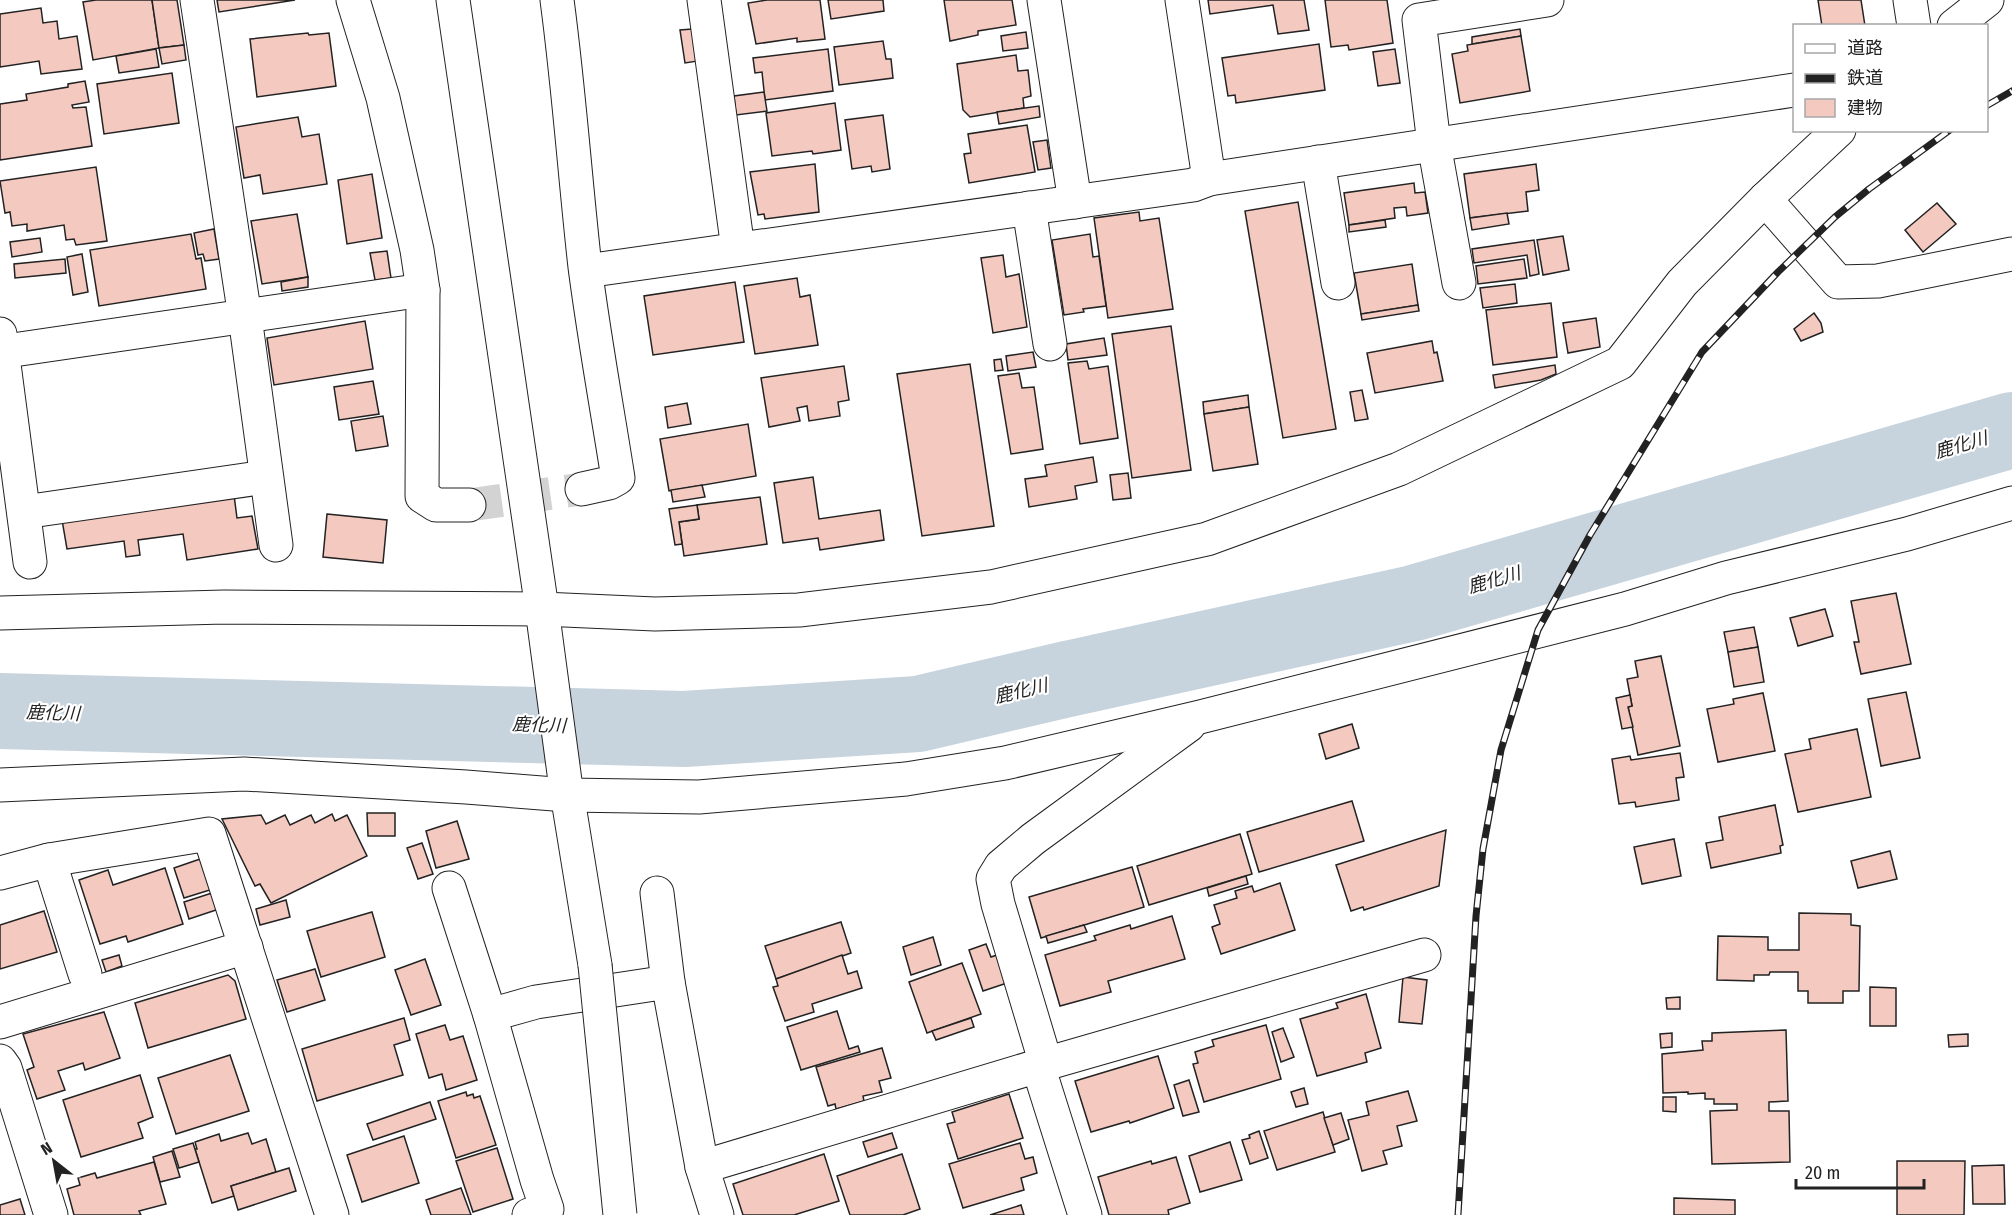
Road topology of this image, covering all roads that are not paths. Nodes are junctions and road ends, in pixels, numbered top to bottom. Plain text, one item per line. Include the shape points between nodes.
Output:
1 (197, 0) edge
2 (353, 0) edge
3 (453, 0) edge
4 (557, 0) edge
5 (704, 0) edge
6 (1044, 0) edge
7 (1182, 0) edge
8 (1547, 0) edge
9 (1910, 0) edge
10 (1987, 0) edge
11 (1914, 24) edge
12 (1957, 24) edge
13 (1793, 90) edge
14 (1837, 132) edge
15 (1434, 144) junction
16 (1318, 162) junction
17 (1209, 178) junction
18 (1765, 199) junction
19 (1075, 202) junction
20 (1029, 208) junction
21 (738, 249) junction
22 (2012, 254) edge
23 (586, 271) junction
24 (1338, 283) dead end
25 (1459, 283) dead end
26 (423, 290) junction
27 (245, 317) junction
28 (1050, 344) dead end
29 (1, 346) edge
30 (8, 460) edge
31 (266, 477) junction
32 (582, 489) tunnel mouth
33 (2012, 503) edge
34 (469, 505) tunnel mouth
35 (24, 512) junction
36 (276, 545) dead end
37 (30, 562) dead end
38 (0, 613) edge
39 (544, 619) junction
40 (1200, 717) junction
41 (0, 784) edge
42 (566, 788) junction
43 (49, 860) junction
44 (0, 873) edge
45 (449, 888) dead end
46 (657, 893) dead end
47 (246, 947) junction
48 (1424, 955) dead end
49 (85, 974) dead end
50 (669, 982) junction
51 (490, 1015) junction
52 (0, 1022) edge
53 (0, 1061) edge
54 (1042, 1065) junction
55 (702, 1167) junction
56 (51, 1215) edge
57 (332, 1215) edge
58 (529, 1215) edge
59 (620, 1215) edge
60 (717, 1215) edge
61 (1085, 1215) edge

1 - 27 street
2 - 26 street via 383,98
3 - 39 street
4 - 23 street
5 - 21 street
6 - 19 street
7 - 17 street
8 - 15 street via 1419,20
9 - 11 street
10 - 12 street
13 - 15 street
14 - 18 street
15 - 16 street
15 - 25 street
16 - 17 street
16 - 24 street
17 - 19 street via 1193,185
18 - 22 street via 1839,282 1878,281
18 - 39 street via 1682,283 1620,363 1399,469 1207,539 991,587 799,610
19 - 20 street
20 - 21 street
20 - 28 street
21 - 23 street
23 - 32 street via 618,478
26 - 27 street
26 - 34 street via 422,496 436,505
27 - 29 street
27 - 31 street
29 - 30 street
30 - 35 street
31 - 35 street
31 - 36 street
33 - 40 street via 1907,534 1726,578 1625,609
35 - 37 street
38 - 39 street via 224,607
39 - 42 street
40 - 42 street via 1005,763 906,779 699,797
40 - 54 street via 1033,839 1001,866 993,879
41 - 42 street via 244,774 466,787
42 - 59 street, bridge via 595,965
43 - 44 street
43 - 47 street via 209,834
43 - 49 street
45 - 51 street
46 - 50 street
47 - 52 street
47 - 57 street
48 - 54 street
50 - 51 street via 536,1002
50 - 55 street
51 - 58 street via 547,1209
53 - 56 street
54 - 55 street
54 - 61 street
55 - 60 street

